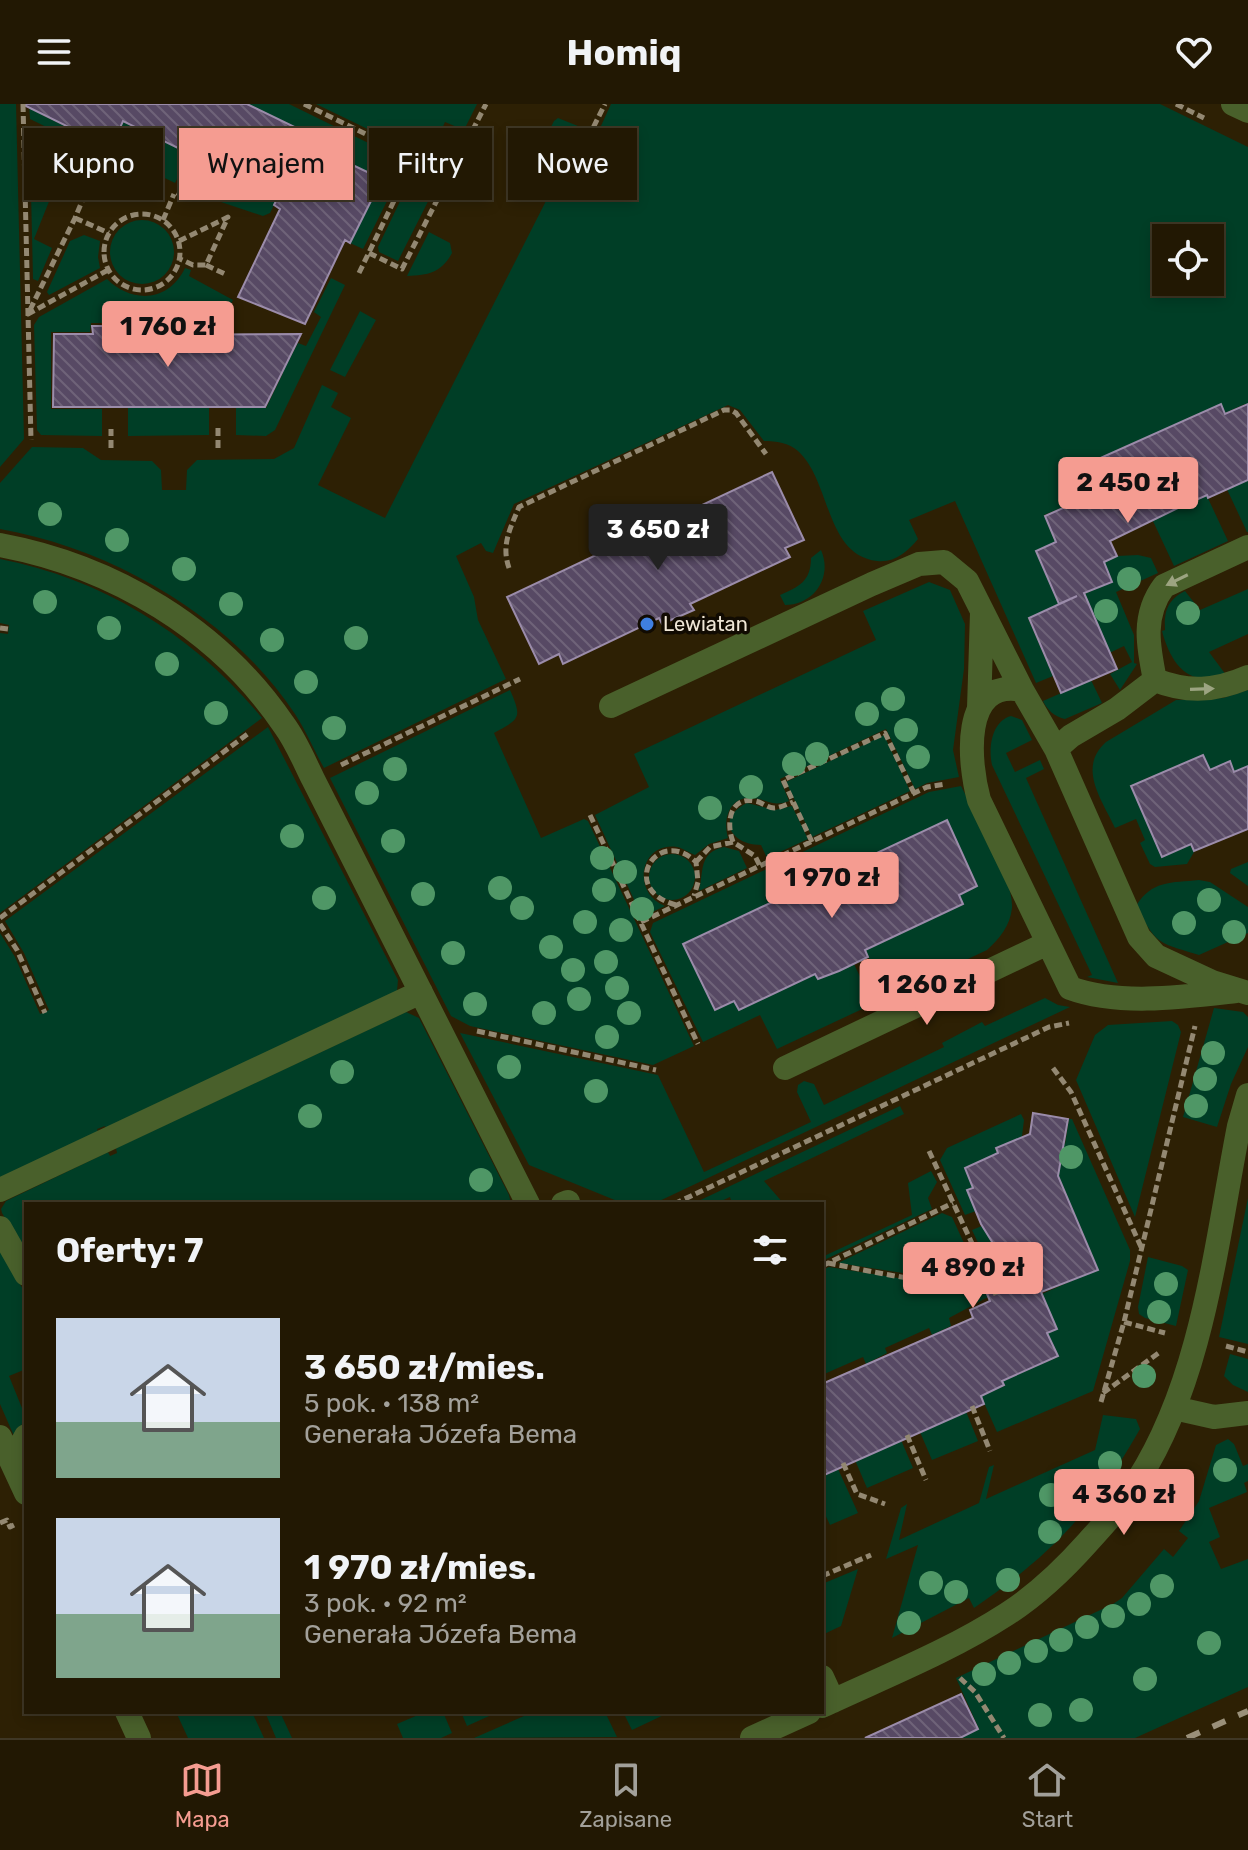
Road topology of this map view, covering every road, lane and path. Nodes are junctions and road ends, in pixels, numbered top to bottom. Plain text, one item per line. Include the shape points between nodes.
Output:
1 (23, 104) edge
2 (304, 104) edge
3 (486, 104) edge
4 (605, 104) edge
5 (1233, 104) edge
6 (1248, 111) edge
7 (24, 127) joint
8 (593, 128) edge
9 (369, 136) edge
10 (179, 190) edge
11 (83, 200) edge
12 (395, 200) edge
13 (75, 218) junction
14 (163, 220) junction
15 (109, 233) junction
16 (179, 241) junction
17 (369, 253) junction
18 (180, 259) junction
19 (206, 265) junction
20 (108, 270) junction
21 (359, 273) dead end
22 (225, 274) dead end
23 (28, 314) junction
24 (218, 428) dead end
25 (111, 429) dead end
26 (31, 440) dead end
27 (111, 448) dead end
28 (218, 448) dead end
29 (766, 454) dead end
30 (0, 545) edge
31 (1248, 547) edge
32 (509, 568) dead end
33 (982, 607) junction
34 (0, 628) edge
35 (8, 629) dead end
36 (1248, 677) edge
37 (520, 679) dead end
38 (1155, 680) junction
39 (1022, 690) junction
40 (611, 706) dead end
41 (979, 708) junction
42 (276, 713) junction
43 (1056, 749) junction
44 (973, 778) junction
45 (313, 779) junction
46 (914, 793) junction
47 (793, 802) junction
48 (590, 815) dead end
49 (733, 842) junction
50 (812, 842) junction
51 (696, 862) junction
52 (760, 866) junction
53 (693, 897) junction
54 (677, 906) junction
55 (0, 921) edge
56 (641, 922) junction
57 (1048, 943) junction
58 (421, 992) junction
59 (1242, 992) edge
60 (45, 1013) dead end
61 (1197, 1017) dead end
62 (437, 1022) junction
63 (1072, 1023) dead end
64 (698, 1044) dead end
65 (785, 1068) dead end
66 (1053, 1068) dead end
67 (656, 1070) dead end
68 (1248, 1095) edge
69 (929, 1151) dead end
70 (0, 1190) edge
71 (527, 1202) edge
72 (678, 1202) edge
73 (953, 1203) junction
74 (0, 1228) edge
75 (1142, 1249) junction
76 (825, 1264) edge
77 (24, 1270) edge
78 (1014, 1273) dead end
79 (990, 1281) junction
80 (996, 1295) dead end
81 (1124, 1322) junction
82 (1174, 1335) dead end
83 (1168, 1343) dead end
84 (1217, 1344) dead end
85 (1248, 1352) edge
86 (1103, 1394) junction
87 (1101, 1402) dead end
88 (972, 1406) dead end
89 (1174, 1408) junction
90 (1248, 1413) edge
91 (907, 1435) dead end
92 (0, 1437) edge
93 (990, 1451) dead end
94 (843, 1463) dead end
95 (926, 1480) dead end
96 (24, 1489) edge
97 (885, 1504) dead end
98 (871, 1555) dead end
99 (824, 1575) edge
100 (954, 1672) dead end
101 (827, 1703) edge
102 (128, 1714) edge
103 (805, 1714) edge
104 (139, 1738) edge
105 (752, 1738) edge
106 (1004, 1738) edge

1 - 7 path
2 - 9 path
3 - 17 path via 402,269
4 - 8 path
5 - 6 street
7 - 23 path
10 - 14 path
11 - 13 path
12 - 17 path
13 - 15 path
13 - 23 path
14 - 15 path via 133,214
14 - 16 path
15 - 20 path via 104,251
16 - 18 path
16 - 19 path via 228,217
17 - 21 path
18 - 19 path
18 - 20 path via 171,278 153,289 132,289
19 - 22 path
20 - 23 path
23 - 26 path
24 - 28 path
25 - 27 path
29 - 32 path via 736,413 724,410 519,507 505,539
30 - 42 street via 85,569 160,606 222,654
31 -> 38 street via 1164,586 1156,597 1148,619
33 - 39 street
33 - 40 street via 967,581 944,562 919,564
33 - 41 street
34 - 35 path
38 -> 36 street via 1210,689
37 - 45 path
38 - 43 street
39 - 41 street via 992,694
39 - 43 street
41 - 44 street via 970,744
42 - 45 street
42 - 55 path
43 - 59 street via 1139,937 1156,956
44 - 46 path
44 - 57 street
45 - 58 street
46 - 47 path via 885,733 783,780
46 - 50 path
47 - 49 path via 774,808 739,803 728,820
47 - 50 path
48 - 56 path
49 - 51 path via 710,847
49 - 52 path via 755,856
50 - 52 path
51 - 53 path
51 - 54 path via 679,851 664,851 647,867 650,890
52 - 53 path
53 - 54 path
54 - 56 path
55 - 60 path
56 - 64 path
57 - 59 street via 1070,988 1093,996
57 - 65 street
58 - 62 street
58 - 70 street
61 - 75 path
62 - 67 path
62 - 71 street
63 - 72 path via 1049,1027
66 - 75 path via 1071,1092
68 - 89 street via 1202,1315
69 - 73 path
73 - 76 path
73 - 79 path
74 - 77 street
75 - 81 path
76 - 79 path via 929,1280
78 - 79 path
79 - 80 path
81 - 82 path
81 - 86 path
83 - 86 path
84 - 85 path
86 - 87 path
88 - 93 path
89 - 90 street via 1214,1417
89 - 101 street via 1137,1481 1047,1584 972,1634
91 - 95 path
92 - 96 street
94 - 97 path via 857,1494
98 - 99 path
100 - 106 path via 975,1692
102 - 104 street
103 - 105 street

